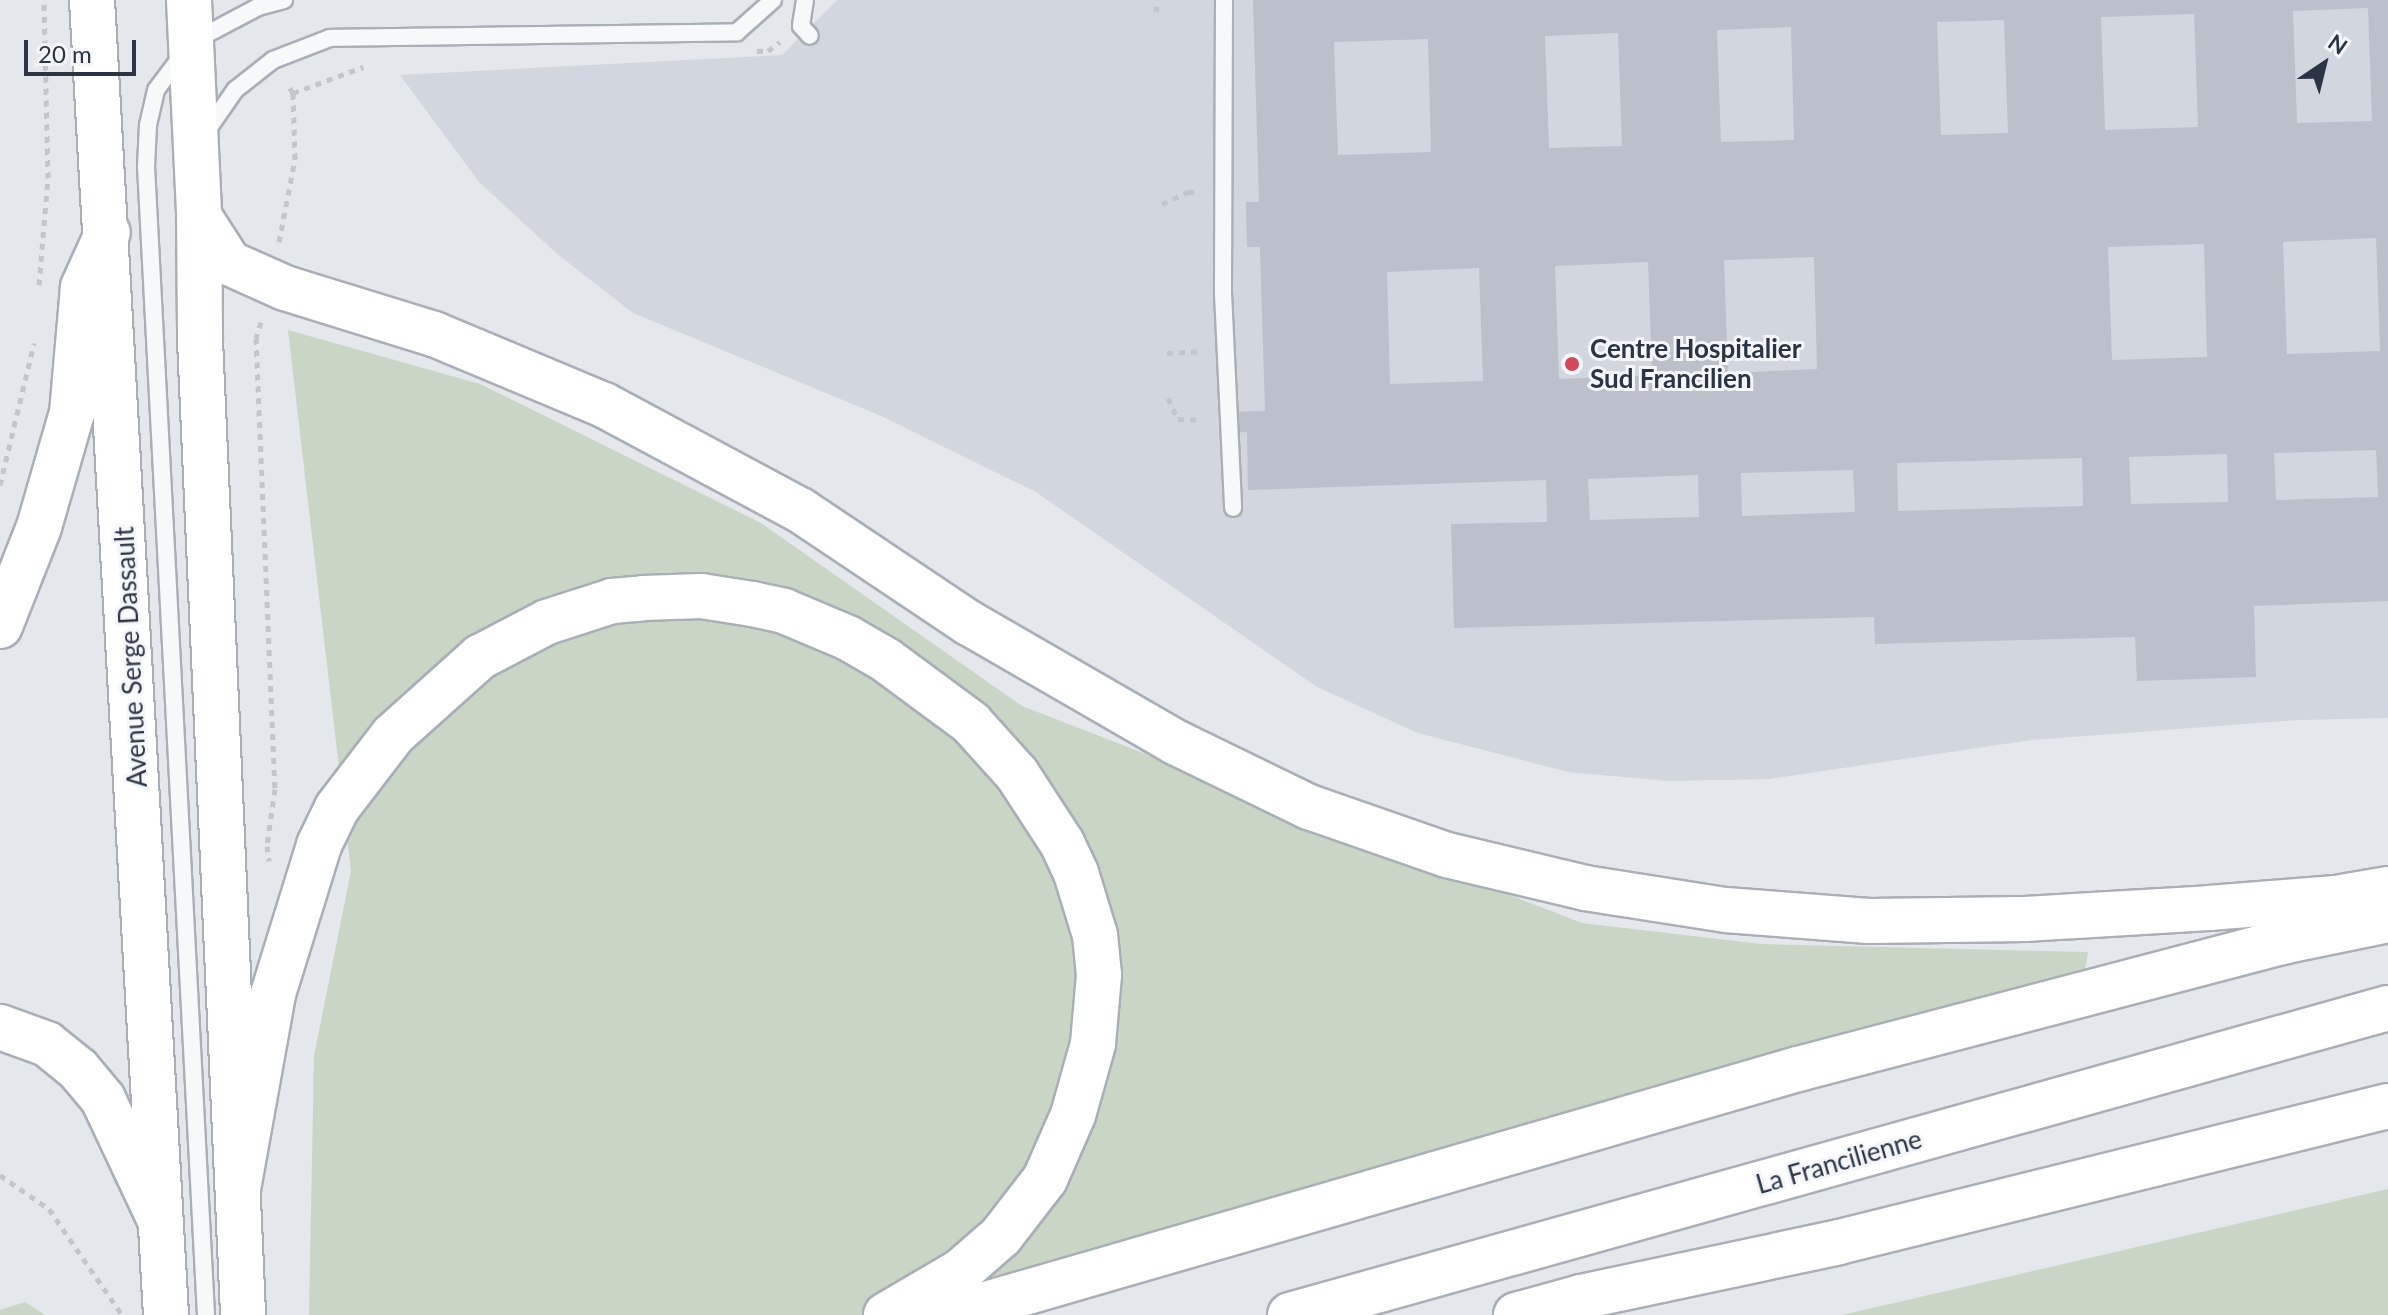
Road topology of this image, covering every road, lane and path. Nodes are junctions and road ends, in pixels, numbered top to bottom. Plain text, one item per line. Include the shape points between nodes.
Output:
1 (44, 0) edge
2 (92, 0) edge
3 (284, 0) edge
4 (773, 0) edge
5 (805, 0) edge
6 (1158, 0) edge
7 (1224, 0) edge
8 (1156, 12) dead end
9 (191, 21) edge
10 (810, 36) dead end
11 (273, 60) junction
12 (196, 146) junction
13 (199, 216) junction
14 (108, 232) junction
15 (271, 282) junction
16 (38, 298) dead end
17 (36, 328) dead end
18 (0, 485) edge
19 (1233, 508) dead end
20 (0, 626) edge
21 (309, 884) junction
22 (2388, 889) edge
23 (2388, 920) edge
24 (2388, 1008) edge
25 (0, 1027) edge
26 (2388, 1106) edge
27 (0, 1175) edge
28 (238, 1189) junction
29 (160, 1220) junction
30 (1575, 1306) edge
31 (122, 1315) edge
32 (166, 1315) edge
33 (206, 1315) edge
34 (243, 1315) edge
35 (886, 1315) edge
36 (948, 1315) edge
37 (1290, 1315) edge
38 (1516, 1315) edge

1 - 16 path via 48,178
2 - 14 main road, Avenue Serge Dassault
3 - 9 lane
4 - 11 lane via 737,32 330,38
5 - 10 lane via 801,26
6 - 8 path
7 - 19 lane via 1223,293
9 - 12 main road
9 - 33 lane via 156,90 146,167
11 - 12 lane via 235,90
11 - 15 path via 293,93 295,159
12 - 13 main road
13 - 15 main road via 229,263
13 - 28 main road
14 - 20 main road via 83,287 72,413 39,527
14 - 29 main road, Avenue Serge Dassault
15 - 21 path via 256,338 275,789 267,859
15 - 22 main road via 434,334 604,405 800,510 969,623 1175,742 1309,807 1447,855 1585,888 1726,910 1869,921 2117,914 2336,898
17 - 18 path
21 - 28 main road via 273,994
21 - 35 main road via 319,845 337,808 378,753 433,695 500,645 547,622 612,601 701,596 784,611 861,645 942,699 1000,752 1062,843 1095,935 1097,1014 1073,1115 1058,1154 1025,1209 961,1271
23 - 36 main road via 2286,941 1798,1069
24 - 37 main road, La Francilienne
25 - 29 main road via 47,1044 103,1099
26 - 30 main road
27 - 31 path via 49,1209
28 - 34 main road
29 - 32 main road, Avenue Serge Dassault
30 - 38 main road

